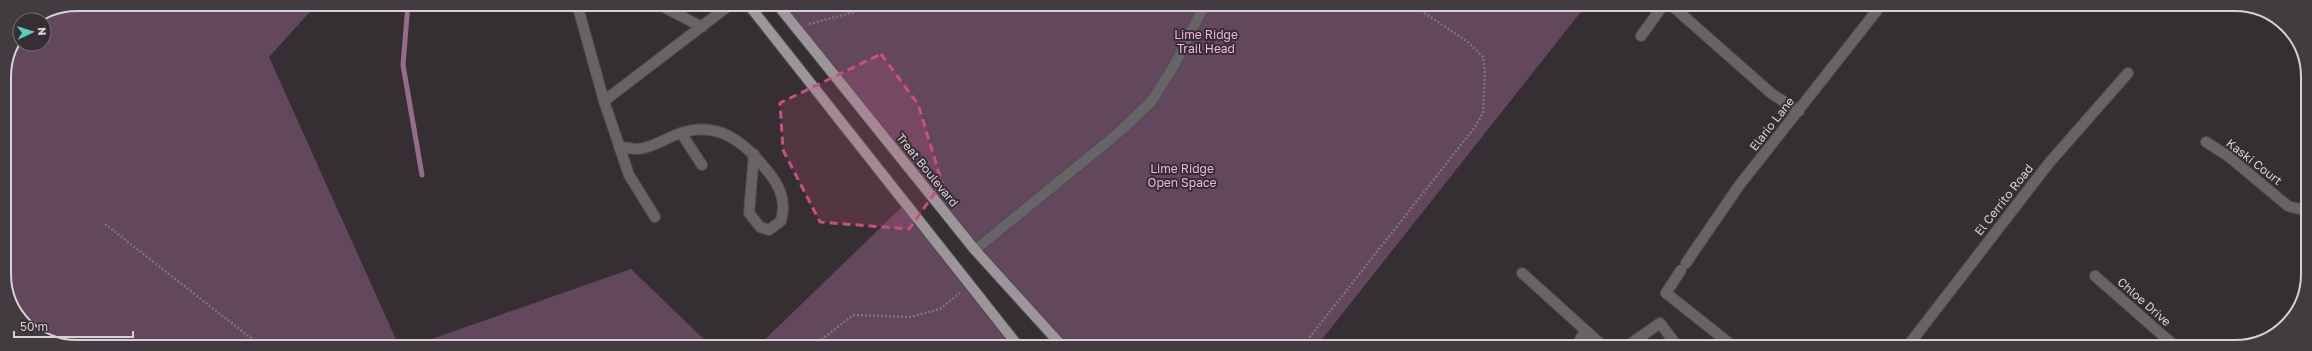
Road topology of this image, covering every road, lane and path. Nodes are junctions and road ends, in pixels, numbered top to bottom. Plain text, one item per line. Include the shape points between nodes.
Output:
1 (579, 11) edge
2 (671, 11) edge
3 (722, 11) edge
4 (754, 11) edge
5 (783, 11) edge
6 (854, 11) edge
7 (1202, 11) edge
8 (1422, 11) edge
9 (1659, 11) edge
10 (1678, 11) edge
11 (1877, 11) edge
12 (808, 24) dead end
13 (702, 27) junction
14 (1641, 36) dead end
15 (2128, 73) dead end
16 (604, 101) junction
17 (1799, 111) junction
18 (681, 133) junction
19 (2206, 142) dead end
20 (619, 147) junction
21 (754, 154) junction
22 (702, 165) dead end
23 (2301, 209) edge
24 (655, 217) dead end
25 (105, 224) dead end
26 (975, 250) junction
27 (1522, 273) dead end
28 (2095, 276) dead end
29 (970, 285) junction
30 (1585, 331) junction
31 (253, 340) edge
32 (821, 340) edge
33 (1013, 340) edge
34 (1057, 340) edge
35 (1308, 340) edge
36 (1580, 340) edge
37 (1596, 340) edge
38 (1636, 340) edge
39 (1673, 340) edge
40 (1725, 340) edge
41 (1912, 340) edge
42 (2168, 340) edge

1 - 16 street
2 - 13 street
3 - 13 street
4 - 29 main road
5 - 26 main road, Treat Boulevard
6 - 12 path
7 - 26 street via 1175,64 1147,106 1117,134
8 - 35 path via 1468,42 1483,57 1483,113 1475,127
9 - 14 street
10 - 17 street via 1772,94
11 - 17 street, Elario Lane
13 - 16 street
15 - 41 street, El Cerrito Road via 2049,163
16 - 20 street
17 - 40 street, Elario Lane via 1738,187 1666,293
18 - 20 street via 638,149
18 - 21 street via 703,129 720,132 740,141
18 - 22 street
19 - 23 street, Kaski Court via 2228,156 2288,206
20 - 24 street via 628,175
21 - 21 street via 781,191 785,208 781,221 768,230 760,227 749,213
25 - 31 path
26 - 34 main road, Treat Boulevard
27 - 30 street
28 - 42 street, Chloe Drive
29 - 32 path via 940,309 910,317 853,316
29 - 33 main road
30 - 36 street
30 - 37 street
38 - 39 street via 1660,323

